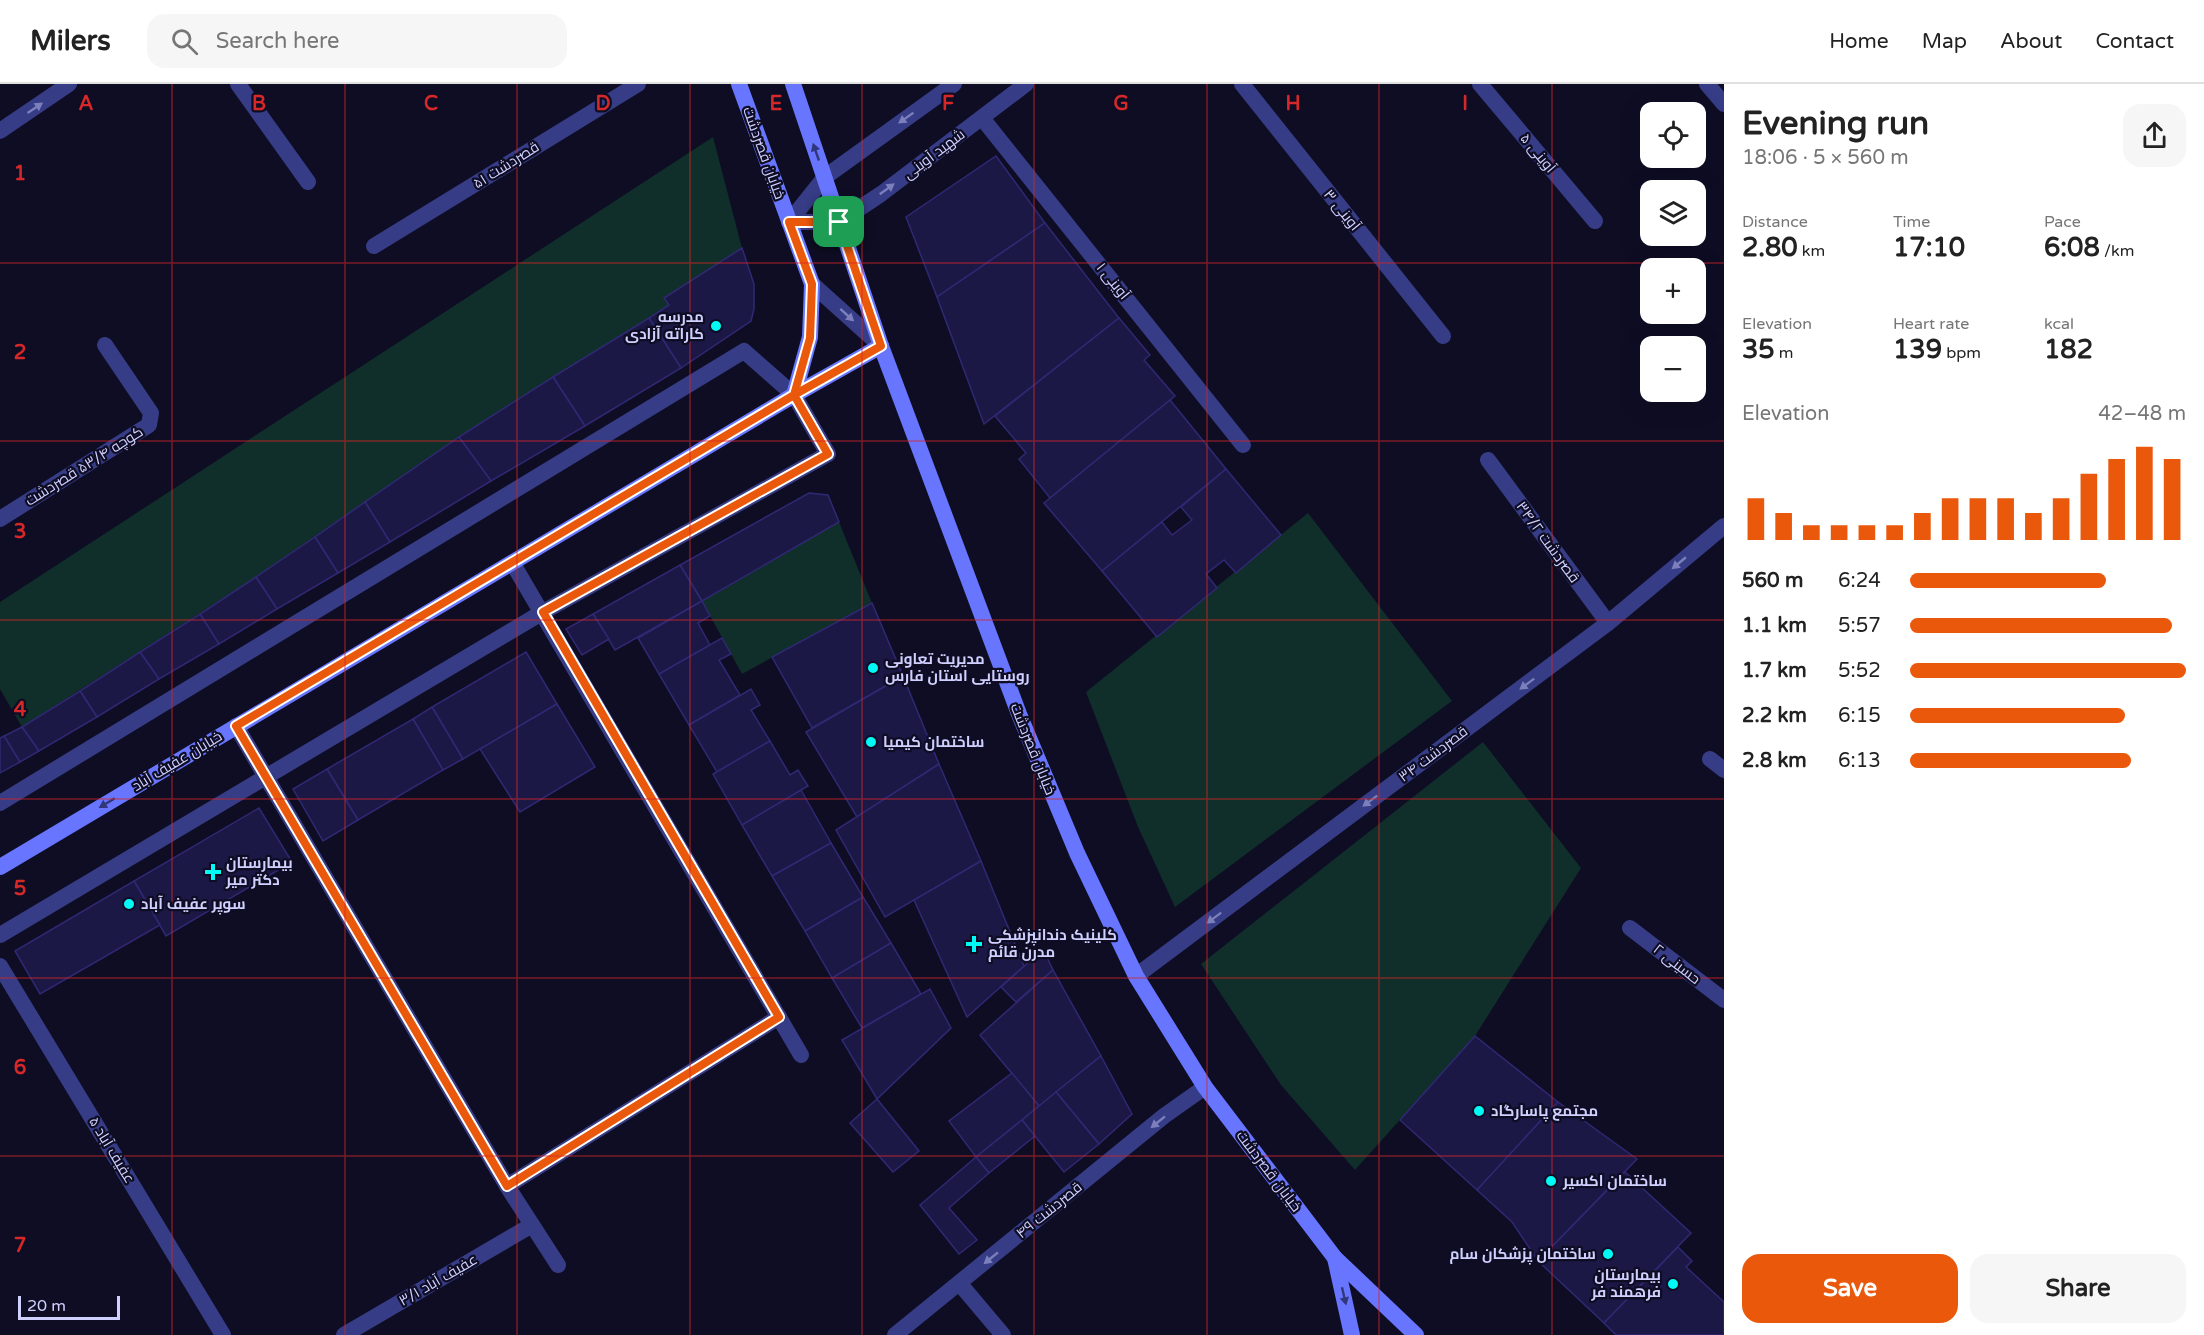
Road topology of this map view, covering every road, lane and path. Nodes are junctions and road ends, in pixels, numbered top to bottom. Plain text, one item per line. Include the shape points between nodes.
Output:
1 (69, 84) edge
2 (238, 84) edge
3 (638, 84) edge
4 (739, 84) edge
5 (793, 84) edge
6 (954, 84) edge
7 (1026, 84) edge
8 (1242, 84) edge
9 (1480, 84) edge
10 (1707, 84) edge
11 (1724, 104) edge
12 (982, 118) junction
13 (0, 131) edge
14 (825, 177) junction
15 (308, 182) dead end
16 (1595, 221) dead end
17 (789, 222) junction
18 (839, 222) junction
19 (374, 246) dead end
20 (812, 284) junction
21 (1443, 336) dead end
22 (105, 345) dead end
23 (881, 346) junction
24 (794, 395) junction
25 (1243, 445) dead end
26 (1488, 460) dead end
27 (0, 519) edge
28 (1724, 526) edge
29 (513, 564) junction
30 (543, 612) junction
31 (1608, 623) junction
32 (236, 726) junction
33 (1710, 759) dead end
34 (1724, 770) edge
35 (267, 777) junction
36 (0, 803) edge
37 (0, 867) edge
38 (1630, 928) dead end
39 (0, 934) edge
40 (0, 966) edge
41 (1137, 976) junction
42 (1724, 1000) edge
43 (779, 1017) junction
44 (801, 1055) dead end
45 (1205, 1087) junction
46 (507, 1186) junction
47 (532, 1225) junction
48 (1335, 1258) junction
49 (558, 1266) dead end
50 (960, 1284) junction
51 (223, 1335) edge
52 (345, 1335) edge
53 (895, 1335) edge
54 (1003, 1335) edge
55 (1352, 1335) edge
56 (1416, 1335) edge

13 -> 1 street
2 - 15 street
3 - 19 street, ۵۱ قصردشت
4 - 17 main road, خیابان قصردشت
14 -> 5 main road, خیابان قصردشت
6 -> 14 street
7 - 12 street, شهید آوینی
8 - 21 street, ۳ آوینی
9 - 16 street, ۵ آوینی
10 - 11 street
18 -> 12 street, شهید آوینی
12 - 25 street, ۱ آوینی
14 - 17 street
14 - 18 main road, خیابان قصردشت
17 - 18 street
17 - 20 main road, خیابان قصردشت
18 - 23 main road, خیابان قصردشت
20 -> 23 street
20 - 24 main road, خیابان قصردشت via 810,338
22 - 27 street, کوچه ۵۳/۴ قصردشت via 151,413 149,425
23 - 24 main road, خیابان عفیف آباد
23 - 41 main road, خیابان قصردشت via 1046,783
24 - 29 main road, خیابان عفیف آباد
24 - 30 street via 828,454
24 - 36 street via 744,351
26 - 31 street, قصردشت ۳۴/۲
28 -> 31 street, قصردشت ۳۴
29 - 30 street
29 - 32 main road, خیابان عفیف آباد
30 - 35 street
30 - 43 street
31 -> 41 street, قصردشت ۳۴
32 - 35 street
32 -> 37 main road, خیابان عفیف آباد
33 - 34 street
35 - 39 street
35 - 46 street
38 - 42 street, ۲ حسینی
40 - 51 street, عفیف آباد ۵
41 - 45 main road, خیابان قصردشت
43 - 44 street
43 - 46 street
45 - 48 main road, خیابان قصردشت
45 -> 50 street, قصردشت ۴۹ via 1164,1116
46 - 47 street
47 - 49 street
47 - 52 street, عفیف آباد ۳/۱
48 -> 55 main road
48 - 56 main road, خیابان قصردشت
50 - 53 street, قصردشت ۴۹
50 - 54 street

